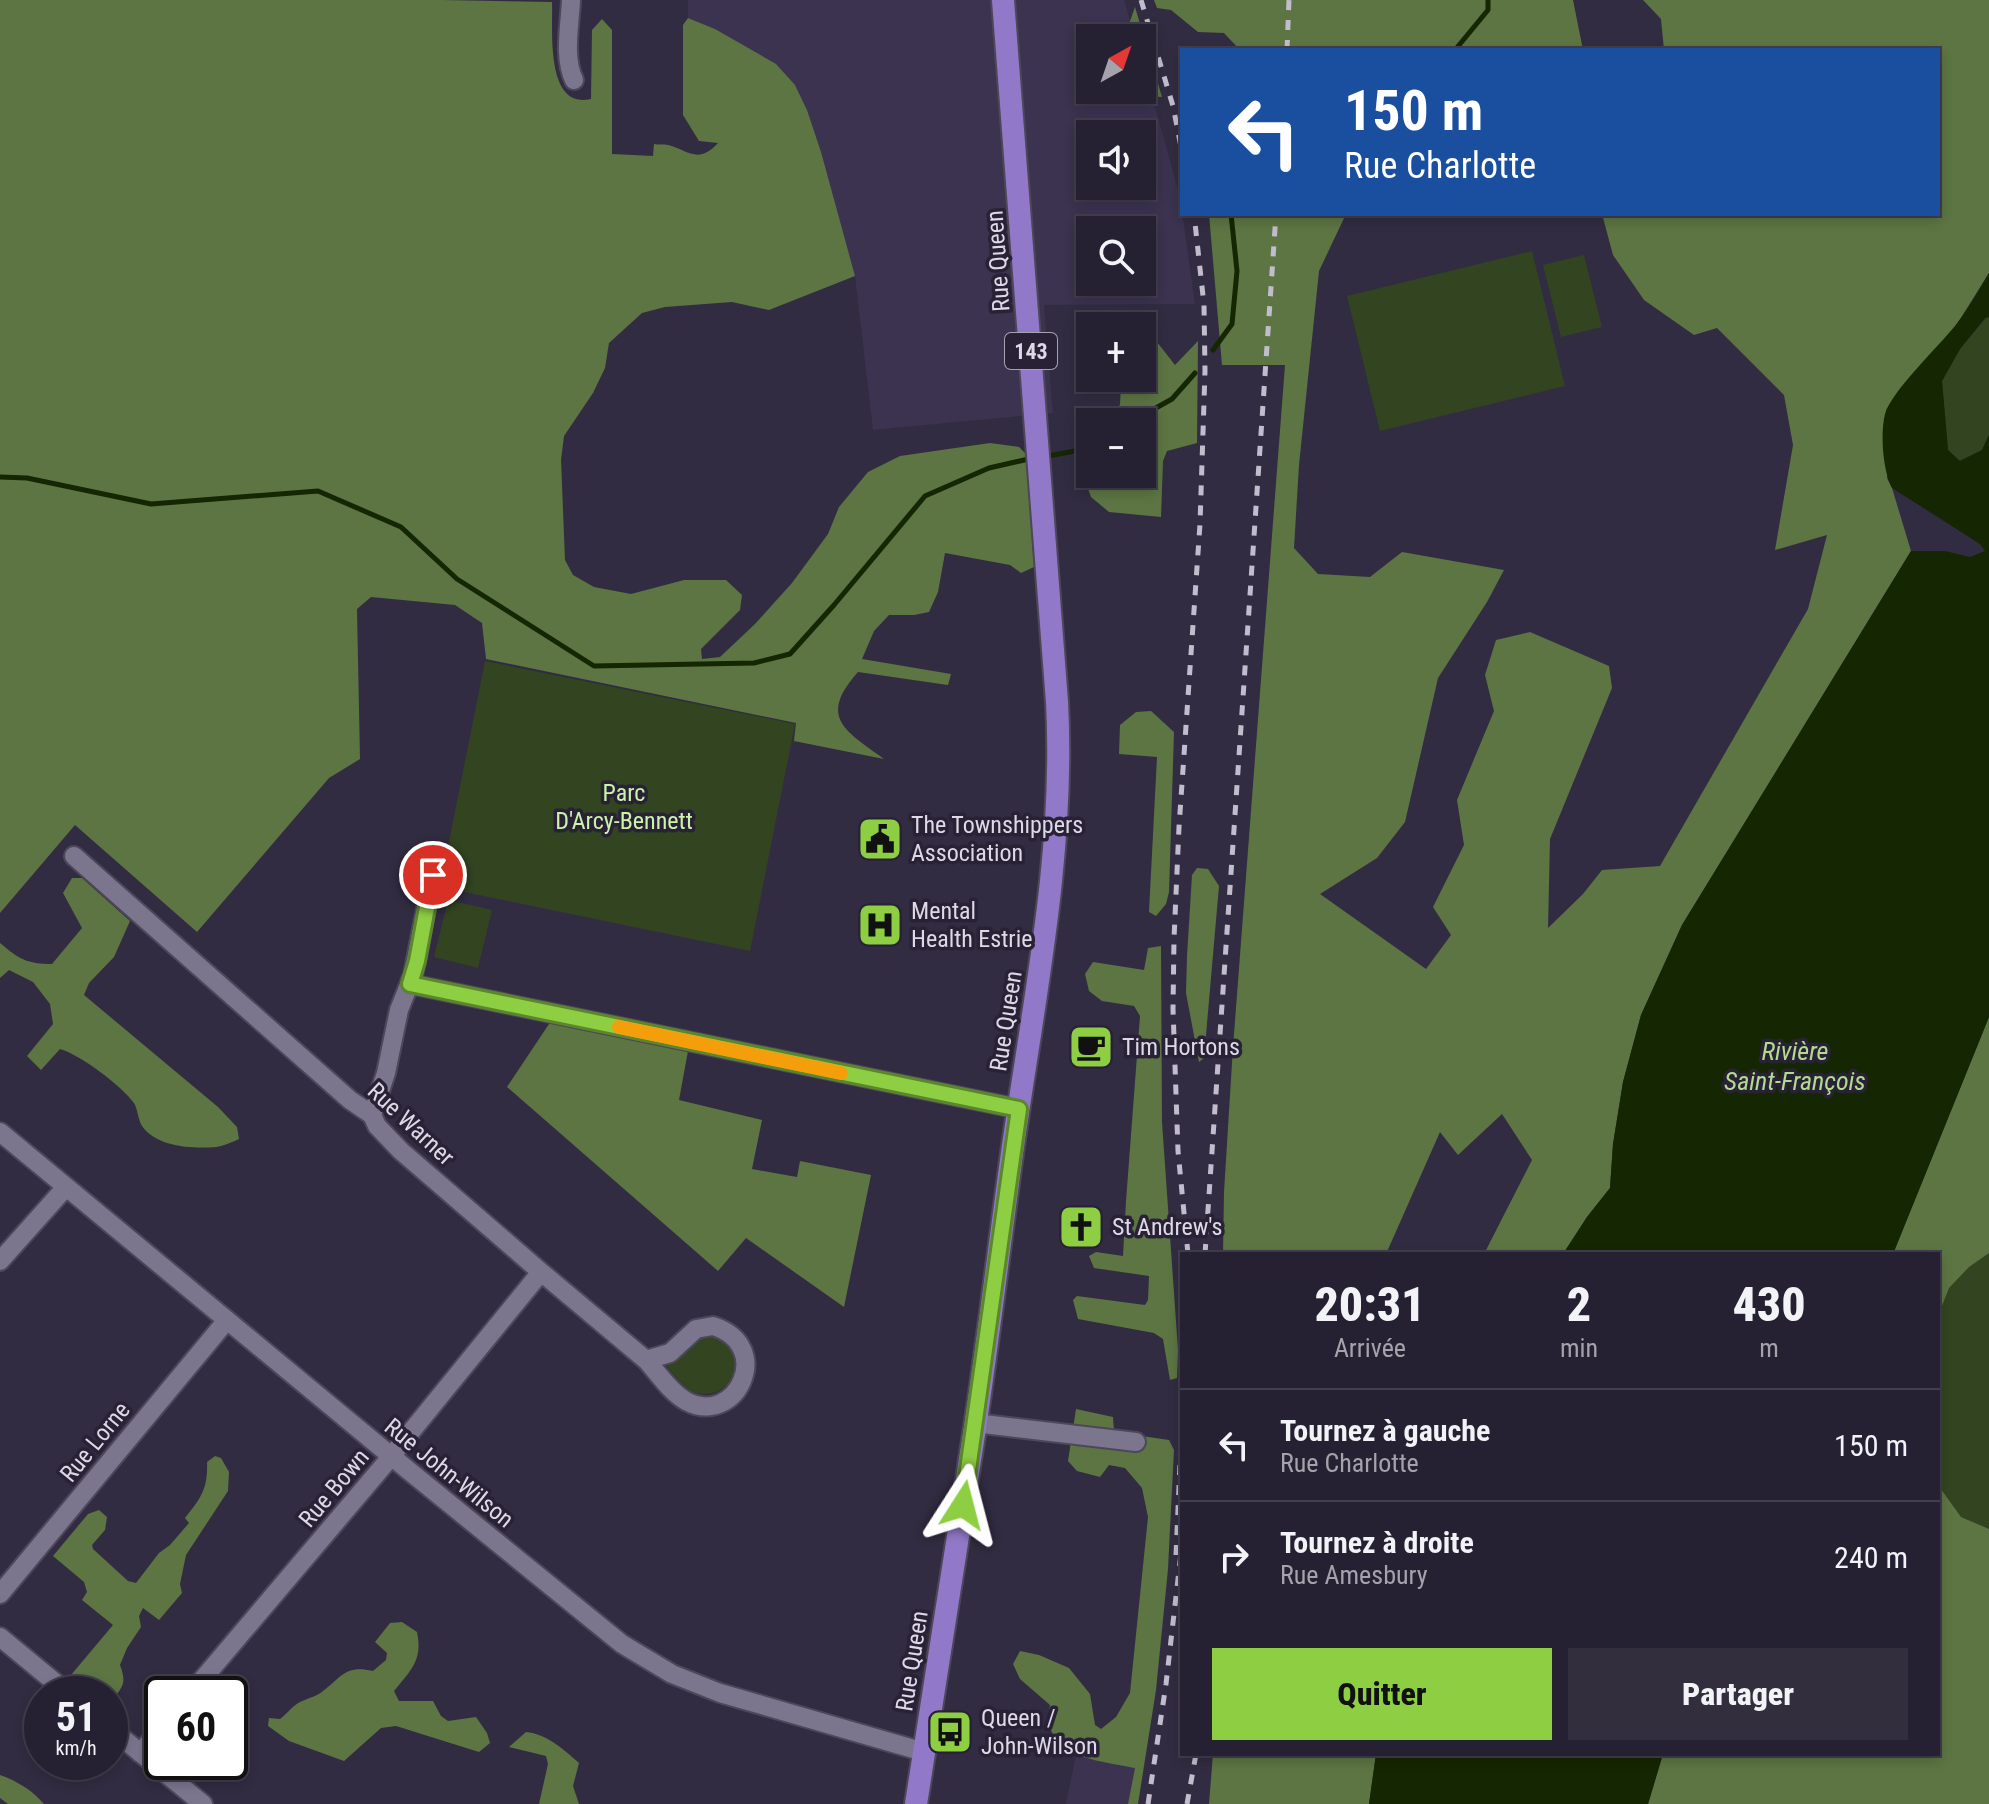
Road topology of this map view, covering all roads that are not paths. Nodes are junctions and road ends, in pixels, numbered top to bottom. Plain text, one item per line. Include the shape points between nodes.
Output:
1 (571, 0) edge
2 (1003, 0) edge
3 (574, 80) dead end
4 (437, 853) dead end
5 (74, 856) dead end
6 (410, 984) junction
7 (1019, 1109) junction
8 (372, 1115) junction
9 (0, 1132) edge
10 (66, 1187) junction
11 (0, 1261) edge
12 (541, 1272) junction
13 (227, 1320) junction
14 (646, 1360) junction
15 (975, 1423) junction
16 (1136, 1442) dead end
17 (391, 1456) junction
18 (0, 1594) edge
19 (0, 1637) edge
20 (47, 1676) edge
21 (205, 1676) edge
22 (128, 1743) edge
23 (144, 1748) edge
24 (924, 1752) junction
25 (140, 1753) junction
26 (203, 1804) edge
27 (916, 1804) edge

1 - 3 street via 569,59
2 - 7 main road, Rue Queen / 143 via 1059,738 1051,880
4 - 6 street
5 - 8 street, Rue Warner
6 - 7 street
6 - 8 street
7 - 15 main road, Rue Queen / 143
8 - 12 street, Rue Warner via 401,1151
9 - 10 street, Rue John-Wilson
10 - 11 street
10 - 13 street, Rue John-Wilson
12 - 14 street, Rue Warner
12 - 17 street, Rue Bown
13 - 17 street, Rue John-Wilson
13 - 18 street, Rue Lorne
14 - 14 street, Rue Warner via 670,1353 696,1329 713,1326 741,1346 747,1368 735,1393 706,1406 683,1399
15 - 16 street
15 - 24 main road, Rue Queen / 143
17 - 21 street, Rue Bown
17 - 24 street, Rue John-Wilson via 646,1660 720,1693
19 - 20 street
22 - 25 street
23 - 25 street
24 - 27 main road, Rue Queen / 143
25 - 26 street

